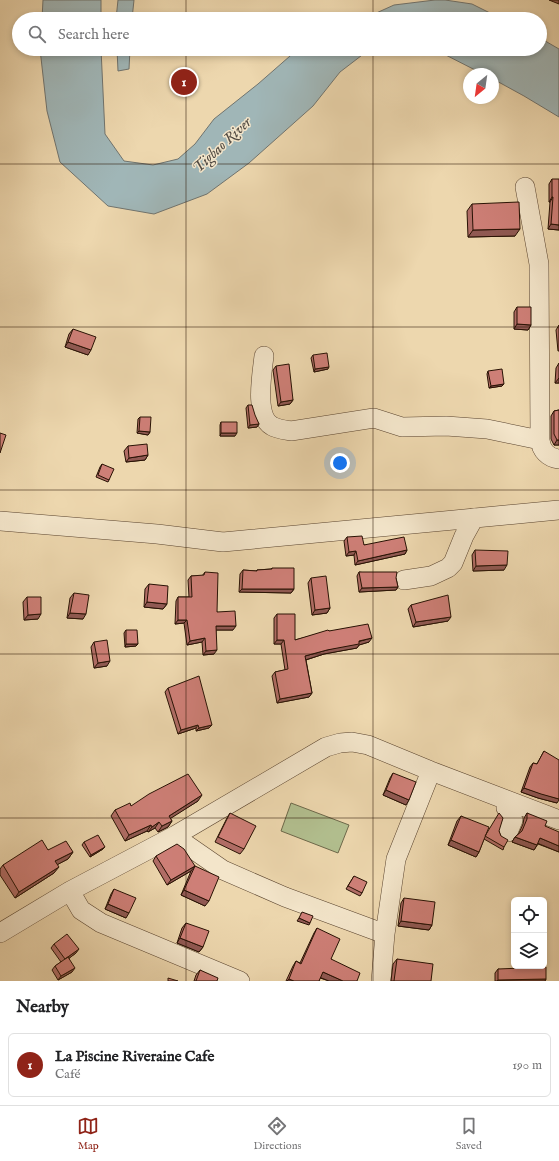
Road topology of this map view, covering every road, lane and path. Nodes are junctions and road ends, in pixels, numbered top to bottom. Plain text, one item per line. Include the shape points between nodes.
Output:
1 (526, 186) dead end
2 (264, 356) dead end
3 (540, 440) junction
4 (559, 459) edge
5 (559, 510) edge
6 (474, 518) junction
7 (0, 521) edge
8 (404, 580) dead end
9 (431, 771) junction
10 (508, 801) junction
11 (559, 820) edge
12 (508, 832) dead end
13 (176, 835) junction
14 (70, 891) junction
15 (0, 933) edge
16 (385, 934) junction
17 (240, 981) edge
18 (381, 981) edge

1 - 3 street via 539,264
2 - 3 street via 261,410 267,422 279,429 290,431 374,418 402,427 446,426 487,429
3 - 4 street via 540,446 546,454
5 - 6 street
6 - 7 street via 223,542
6 - 8 street via 453,563 448,568 432,576
9 - 10 street
9 - 13 street via 368,744 340,743 326,747
9 - 16 street via 396,860
10 - 11 street
10 - 12 street via 506,808 513,820
13 - 14 street
13 - 16 street via 223,870 285,897
14 - 15 street
14 - 17 street via 81,910 100,923
16 - 18 street

